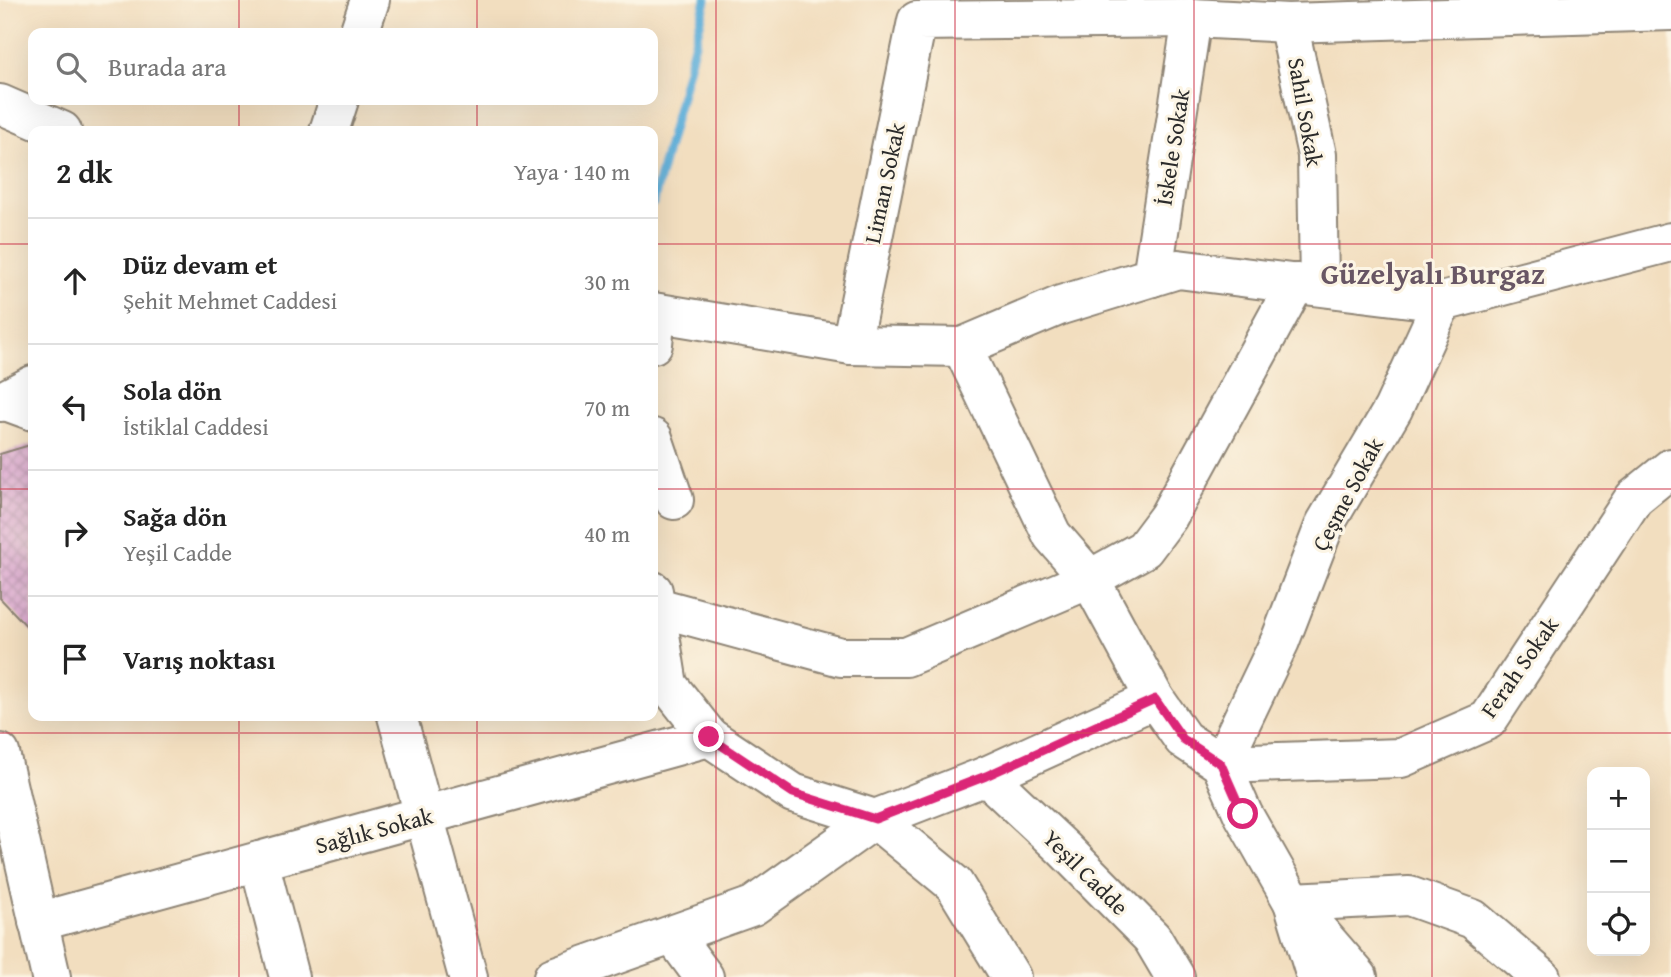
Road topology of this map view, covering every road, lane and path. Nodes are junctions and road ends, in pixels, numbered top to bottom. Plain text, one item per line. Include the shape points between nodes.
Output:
1 (370, 0) edge
2 (1671, 11) edge
3 (1192, 18) junction
4 (1289, 23) junction
5 (361, 28) edge
6 (0, 104) edge
7 (337, 105) edge
8 (51, 126) edge
9 (331, 126) edge
10 (1671, 242) edge
11 (1152, 277) junction
12 (1307, 285) junction
13 (1442, 302) junction
14 (658, 321) edge
15 (851, 345) junction
16 (962, 347) junction
17 (658, 453) edge
18 (1671, 468) edge
19 (674, 500) dead end
20 (1090, 579) junction
21 (658, 602) edge
22 (658, 625) edge
23 (1155, 699) junction
24 (398, 721) edge
25 (709, 737) junction
26 (1, 761) edge
27 (1221, 764) junction
28 (986, 776) junction
29 (424, 816) junction
30 (875, 819) junction
31 (259, 861) junction
32 (1293, 902) junction
33 (38, 922) junction
34 (673, 935) junction
35 (51, 977) edge
36 (289, 977) edge
37 (468, 977) edge
38 (553, 977) edge
39 (704, 977) edge
40 (1011, 977) edge
41 (1175, 977) edge
42 (1316, 977) edge
43 (1358, 977) edge
44 (1541, 977) edge

1 - 5 street
2 - 4 street
3 - 4 street
3 - 11 street, İskele Sokak
3 - 15 street, Liman Sokak via 917,21
4 - 12 street, Sahil Sokak via 1317,155
6 - 8 street
7 - 9 street
10 - 13 street
11 - 12 street via 1178,269
11 - 16 street via 1061,305
12 - 13 street
12 - 20 street via 1168,517 1144,549
13 - 27 street, Çeşme Sokak via 1394,409 1325,524 1280,641
14 - 15 street
15 - 16 street
16 - 20 street via 1052,535
17 - 19 street
18 - 27 street, Ferah Sokak via 1634,498 1488,720 1401,758
20 - 21 street via 906,657 841,657
20 - 23 street
22 - 25 street via 668,685
23 - 27 street via 1183,739
23 - 28 street
24 - 29 street
25 - 29 street, Sağlık Sokak
25 - 30 street via 793,793
26 - 33 street
27 - 32 street via 1243,814
28 - 30 street
28 - 41 street, Yeşil Cadde via 1152,938
29 - 31 street, Sağlık Sokak
29 - 37 street
30 - 34 street via 753,906
30 - 40 street via 954,884
31 - 33 street, Sağlık Sokak
31 - 36 street
32 - 42 street
32 - 43 street
32 - 44 street via 1409,896 1473,919
33 - 35 street
34 - 38 street
34 - 39 street

